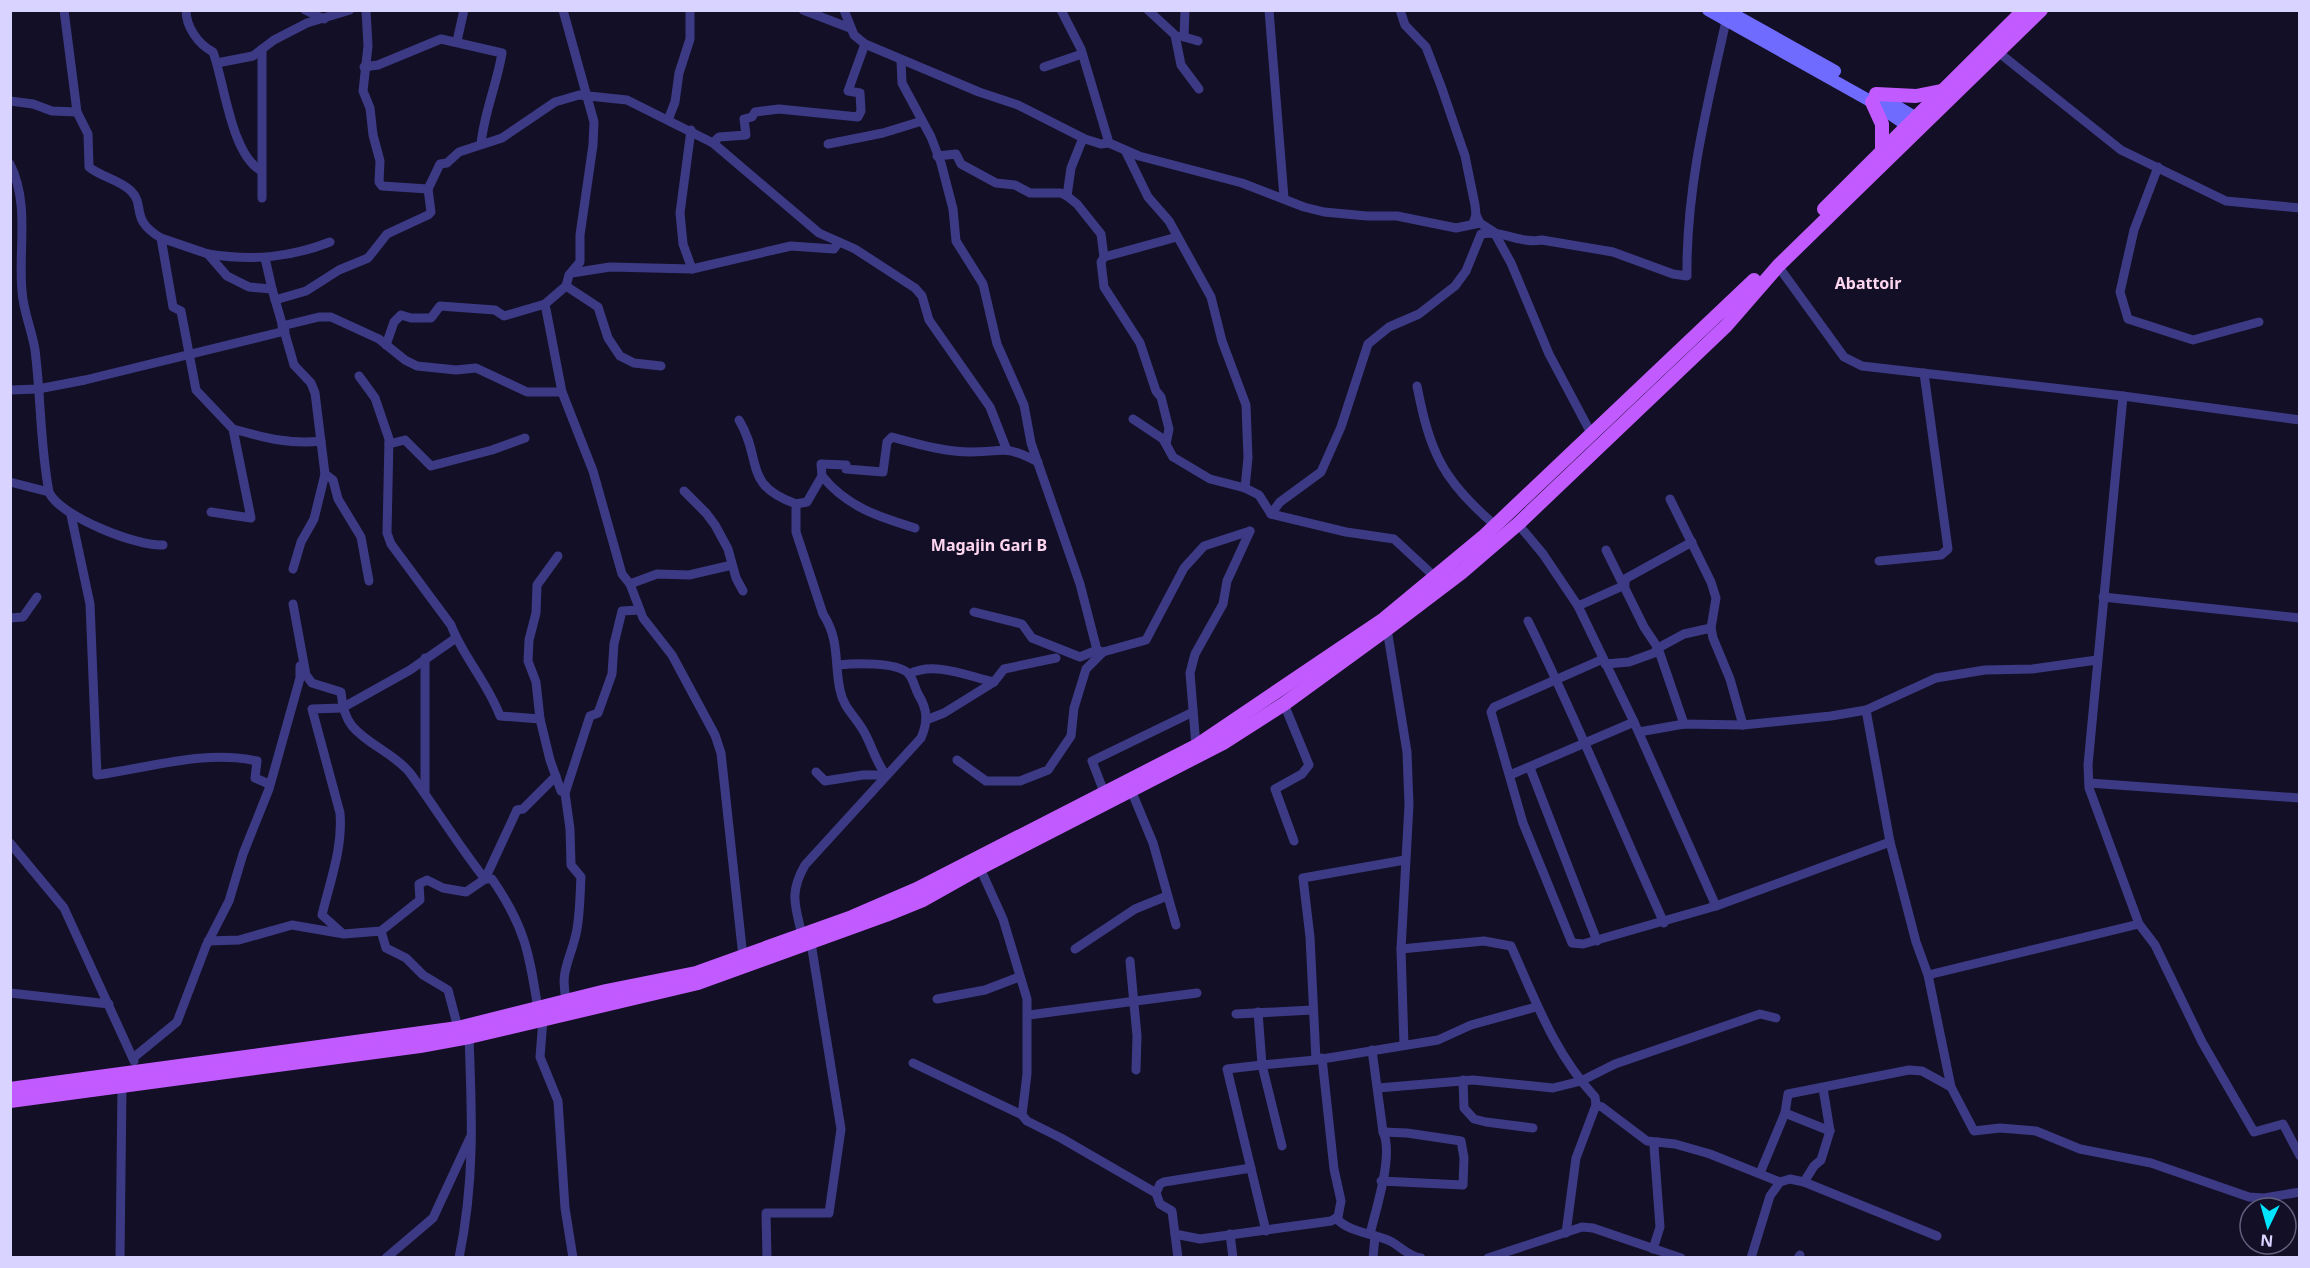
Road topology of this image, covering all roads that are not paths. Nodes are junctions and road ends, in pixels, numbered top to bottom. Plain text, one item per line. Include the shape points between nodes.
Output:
1 (64, 10) edge
2 (186, 10) edge
3 (306, 10) edge
4 (350, 10) edge
5 (366, 10) edge
6 (562, 10) edge
7 (690, 10) edge
8 (803, 10) edge
9 (844, 10) edge
10 (1061, 10) edge
11 (1148, 10) edge
12 (1185, 10) edge
13 (1269, 10) edge
14 (1400, 10) edge
15 (1708, 10) edge
16 (2024, 10) edge
17 (2041, 10) edge
18 (460, 11) edge
19 (1727, 13) edge
20 (324, 19) junction
21 (850, 28) junction
22 (1180, 36) junction
23 (457, 41) junction
24 (1198, 41) dead end
25 (865, 44) junction
26 (262, 49) junction
27 (1998, 52) junction
28 (1082, 54) junction
29 (901, 60) junction
30 (217, 63) junction
31 (364, 67) junction
32 (1044, 67) dead end
33 (1199, 89) dead end
34 (1943, 91) junction
35 (587, 97) junction
36 (1874, 98) junction
37 (10, 101) edge
38 (77, 112) junction
39 (668, 120) junction
40 (922, 121) junction
41 (1916, 124) junction
42 (691, 130) junction
43 (1083, 138) junction
44 (712, 143) junction
45 (1109, 143) junction
46 (481, 144) junction
47 (828, 144) dead end
48 (1882, 149) junction
49 (1126, 152) junction
50 (938, 156) junction
51 (10, 165) edge
52 (2158, 167) junction
53 (260, 170) junction
54 (428, 189) junction
55 (1066, 196) junction
56 (262, 198) dead end
57 (1284, 198) junction
58 (2300, 208) edge
59 (1476, 221) junction
60 (1494, 232) junction
61 (1177, 237) junction
62 (161, 238) junction
63 (330, 242) dead end
64 (839, 242) junction
65 (208, 254) junction
66 (1104, 257) junction
67 (265, 258) junction
68 (1778, 266) junction
69 (692, 269) junction
70 (572, 273) junction
71 (566, 286) junction
72 (272, 289) junction
73 (275, 300) junction
74 (545, 304) junction
75 (2259, 322) dead end
76 (283, 329) junction
77 (386, 345) junction
78 (190, 353) junction
79 (661, 366) dead end
80 (1924, 373) junction
81 (359, 376) dead end
82 (1417, 386) dead end
83 (38, 389) junction
84 (10, 390) edge
85 (562, 392) junction
86 (2123, 396) junction
87 (1132, 418) dead end
88 (739, 420) dead end
89 (2300, 420) edge
90 (233, 429) junction
91 (1592, 435) junction
92 (525, 438) dead end
93 (321, 441) junction
94 (389, 444) junction
95 (1166, 444) junction
96 (1006, 448) junction
97 (1038, 462) junction
98 (325, 474) junction
99 (822, 476) junction
100 (10, 482) edge
101 (1245, 488) junction
102 (684, 491) dead end
103 (49, 492) junction
104 (1670, 499) dead end
105 (796, 504) junction
106 (211, 512) dead end
107 (1271, 514) junction
108 (71, 515) junction
109 (1518, 524) junction
110 (1496, 526) junction
111 (915, 528) dead end
112 (1692, 542) junction
113 (163, 545) dead end
114 (1606, 550) dead end
115 (558, 556) dead end
116 (1879, 561) dead end
117 (732, 565) junction
118 (293, 569) dead end
119 (1435, 577) junction
120 (369, 581) dead end
121 (630, 584) junction
122 (1625, 585) junction
123 (743, 591) dead end
124 (37, 597) dead end
125 (2103, 597) junction
126 (293, 604) dead end
127 (1578, 606) junction
128 (639, 610) junction
129 (974, 612) dead end
130 (10, 618) edge
131 (2300, 618) edge
132 (1528, 621) dead end
133 (1711, 628) junction
134 (1387, 629) junction
135 (456, 638) junction
136 (1658, 648) junction
137 (302, 650) junction
138 (1100, 651) junction
139 (424, 658) junction
140 (1056, 658) dead end
141 (2097, 660) junction
142 (1604, 662) junction
143 (839, 665) junction
144 (909, 674) junction
145 (1557, 680) junction
146 (994, 682) junction
147 (1284, 704) junction
148 (342, 708) junction
149 (1866, 710) junction
150 (1193, 712) junction
151 (540, 719) junction
152 (927, 720) junction
153 (1634, 722) junction
154 (1684, 724) junction
155 (1743, 725) junction
156 (1639, 732) junction
157 (1583, 744) junction
158 (1196, 746) junction
159 (957, 760) dead end
160 (1530, 768) junction
161 (816, 772) dead end
162 (885, 775) junction
163 (1510, 775) junction
164 (556, 776) junction
165 (2089, 783) junction
166 (269, 784) junction
167 (1131, 790) junction
168 (425, 791) junction
169 (565, 792) junction
170 (1104, 792) junction
171 (2300, 798) edge
172 (1294, 841) dead end
173 (1890, 842) junction
174 (10, 843) edge
175 (1405, 860) junction
176 (980, 868) junction
177 (485, 879) junction
178 (1167, 896) junction
179 (1716, 906) junction
180 (854, 921) junction
181 (1664, 923) junction
182 (2139, 924) junction
183 (1176, 925) dead end
184 (381, 931) junction
185 (344, 934) junction
186 (814, 936) junction
187 (208, 941) junction
188 (1597, 941) junction
189 (1076, 949) dead end
190 (1401, 949) junction
191 (743, 957) junction
192 (1130, 961) dead end
193 (1928, 975) junction
194 (1019, 977) junction
195 (10, 993) edge
196 (1197, 993) dead end
197 (937, 999) dead end
198 (567, 1002) junction
199 (1134, 1003) junction
200 (109, 1004) junction
201 (1536, 1007) junction
202 (1313, 1010) junction
203 (1258, 1012) junction
204 (541, 1014) junction
205 (1236, 1014) dead end
206 (1029, 1015) junction
207 (1776, 1018) dead end
208 (458, 1028) junction
209 (469, 1037) junction
210 (1404, 1045) junction
211 (1372, 1050) junction
212 (1319, 1059) junction
213 (913, 1064) dead end
214 (1262, 1065) junction
215 (138, 1070) junction
216 (1136, 1070) dead end
217 (1463, 1080) junction
218 (1581, 1081) junction
219 (122, 1086) junction
220 (1951, 1087) junction
221 (1378, 1088) junction
222 (1824, 1088) junction
223 (10, 1089) edge
224 (10, 1101) edge
225 (1596, 1105) junction
226 (1785, 1113) junction
227 (1022, 1115) junction
228 (1533, 1128) dead end
229 (1830, 1131) junction
230 (1383, 1132) junction
231 (473, 1133) junction
232 (1658, 1142) junction
233 (1282, 1146) dead end
234 (2300, 1156) edge
235 (1251, 1168) junction
236 (1760, 1173) junction
237 (1381, 1181) junction
238 (1780, 1182) junction
239 (1804, 1182) junction
240 (2300, 1192) edge
241 (1156, 1193) junction
242 (1336, 1218) junction
243 (1266, 1231) junction
244 (1566, 1233) junction
245 (1175, 1234) junction
246 (1230, 1234) junction
247 (1373, 1235) junction
248 (1937, 1236) dead end
249 (1653, 1249) junction
250 (120, 1257) edge
251 (386, 1257) edge
252 (459, 1257) edge
253 (573, 1257) edge
254 (767, 1257) edge
255 (1178, 1257) edge
256 (1233, 1257) edge
257 (1373, 1257) edge
258 (1420, 1257) edge
259 (1488, 1257) edge
260 (1681, 1257) edge
261 (1750, 1257) edge

1 - 38 street
2 - 30 street via 187,24 213,52
3 - 20 street
4 - 20 street
5 - 31 street via 368,46
6 - 35 street
7 - 39 street via 690,39
8 - 21 street
9 - 21 street
10 - 28 street
11 - 22 street
12 - 22 street
13 - 57 street
14 - 59 street via 1405,25 1426,47 1457,128
15 - 19 main road
16 - 34 main road
17 - 27 main road
18 - 23 street
19 - 36 main road
19 - 60 street via 1698,144 1686,227 1687,276 1613,252 1542,240 1533,242
20 - 26 street via 307,23
21 - 25 street
22 - 24 street
22 - 33 street via 1181,65
23 - 31 street via 439,40
23 - 46 street via 502,52
25 - 29 street
25 - 44 street via 848,91 860,93 858,117 758,111 744,119 746,135 719,137
26 - 30 street via 253,57
26 - 53 street
27 - 41 main road
27 - 52 street via 2121,150
28 - 32 street
28 - 45 street
29 - 40 street via 902,83
29 - 43 street via 1018,105
30 - 53 street via 224,98 243,150
31 - 54 street via 363,91 380,161 379,182 392,188
34 - 36 main road
34 - 41 main road
35 - 39 street via 627,100
35 - 46 street via 579,95 555,102 502,138
35 - 70 street via 594,122 593,145 580,262
36 - 41 main road
36 - 48 main road via 1882,124
37 - 38 street via 52,111
38 - 62 street via 88,134 89,167 131,191 142,224
39 - 42 street
40 - 47 street
40 - 50 street
41 - 48 main road
41 - 68 main road
42 - 44 street
42 - 69 street via 680,213 683,244
43 - 45 street
43 - 55 street via 1071,168
44 - 64 street via 819,233
45 - 49 street
46 - 54 street via 440,164
48 - 91 main road via 1718,317
49 - 57 street
49 - 61 street via 1148,197
50 - 55 street via 956,154 961,164 996,183 1015,185 1030,193
50 - 97 street via 953,209 956,241 983,284 996,344 1024,405
51 - 83 street via 18,179 23,211 22,294
52 - 58 street via 2226,201
52 - 75 street via 2134,230 2120,292 2128,320 2193,340
53 - 56 street
54 - 73 street via 428,215 387,234 368,258 339,270 306,291
55 - 66 street via 1101,234
57 - 59 street via 1324,212 1397,216 1456,228
59 - 60 street
60 - 91 street via 1549,354
60 - 107 street via 1481,234 1466,272 1455,286 1419,314 1389,327 1368,344 1326,463
61 - 66 street
61 - 101 street via 1210,297 1246,405
62 - 65 street
62 - 78 street via 173,307 181,310
63 - 67 street via 308,251
64 - 69 street via 834,249 791,246
64 - 96 street via 902,279 922,296 929,320 990,407
65 - 67 street
65 - 72 street via 227,276 249,287
66 - 95 street via 1104,287 1140,343 1161,397 1170,429
67 - 72 street
68 - 80 street via 1844,357 1862,366
68 - 109 main road via 1726,326
69 - 70 street via 610,267
70 - 71 street
71 - 74 street
71 - 79 street via 598,307 605,330 620,356 634,363
72 - 73 street
73 - 76 street
74 - 77 street via 504,316 495,310 440,306 431,318 401,315 394,322
74 - 85 street
76 - 77 street via 331,317
76 - 78 street
76 - 93 street via 294,365 315,393
77 - 85 street via 417,366 476,368 527,392
78 - 83 street
78 - 90 street via 196,390
80 - 86 street
80 - 116 street via 1948,549 1941,555
81 - 94 street via 375,398
82 - 110 street via 1426,433 1443,471 1468,503
83 - 84 street
83 - 103 street
85 - 121 street via 593,471 622,574
86 - 89 street
86 - 125 street
87 - 95 street
88 - 105 street via 761,485
90 - 93 street via 296,443
90 - 106 street via 251,518
91 - 110 main road
92 - 94 street via 431,466 405,440
93 - 98 street
94 - 135 street via 387,533
95 - 101 street via 1173,457 1210,479
96 - 97 street
96 - 99 street via 970,452 930,448 892,437 888,438 883,472 821,464
97 - 138 street
98 - 118 street via 314,519 301,542
98 - 120 street via 333,480 338,499 361,537
99 - 105 street via 807,502
99 - 111 street via 846,501
100 - 103 street
101 - 107 street via 1259,495
102 - 117 street via 715,525
103 - 108 street
104 - 112 street
105 - 143 street via 796,532 823,614 831,625
107 - 119 street via 1394,539
108 - 113 street via 118,536
108 - 166 street via 90,604 97,775 184,761 241,757 257,761 255,778
109 - 127 street
109 - 134 main road
110 - 119 main road
112 - 122 street via 1625,579
112 - 133 street via 1716,598
114 - 122 street
115 - 151 street via 537,585 536,613 529,640 528,661 536,682
117 - 121 street via 688,575 657,574
117 - 123 street
119 - 158 main road via 1384,619
121 - 128 street
122 - 127 street
122 - 136 street
124 - 130 street via 23,617
125 - 131 street
125 - 141 street
126 - 137 street
127 - 142 street
128 - 169 street via 622,612 612,674 598,712 590,716
128 - 191 street via 672,655 721,753
129 - 138 street via 1022,624 1032,638 1080,657
132 - 145 street
133 - 136 street via 1684,634
133 - 155 street via 1731,679
134 - 147 main road
134 - 175 street via 1407,752
135 - 139 street
135 - 151 street via 500,716
136 - 142 street via 1629,662
136 - 154 street
137 - 148 street via 306,675 312,684 341,692
137 - 166 street via 300,678
138 - 150 street via 1146,640 1184,568 1204,546 1250,531 1227,581 1223,604 1195,654 1190,674
138 - 159 street via 1086,669 1074,708 1071,736 1048,770 1020,781 986,781
139 - 148 street
139 - 168 street
140 - 146 street via 1004,669
141 - 149 street via 1936,678
141 - 165 street
142 - 145 street
142 - 153 street
143 - 144 street via 898,668
143 - 162 street via 840,691
144 - 146 street via 920,668 933,668
144 - 152 street via 925,706
145 - 157 street
145 - 163 street via 1494,707 1491,712
146 - 152 street
147 - 167 main road via 1223,743
147 - 172 street via 1310,765 1275,789
148 - 168 street via 351,725 409,772
148 - 185 street via 312,709 341,829 338,859 322,915
149 - 155 street
149 - 173 street
150 - 158 street
150 - 170 street via 1092,761
151 - 164 street
152 - 162 street via 921,738
153 - 156 street
153 - 157 street
154 - 155 street
154 - 156 street
156 - 179 street
157 - 160 street
157 - 181 street
158 - 170 main road
160 - 163 street
160 - 188 street
161 - 162 street via 825,782
162 - 186 street via 805,865 794,885 794,903
163 - 188 street via 1523,824 1568,937 1583,944
164 - 169 street
164 - 177 street via 523,809 517,810
165 - 171 street
165 - 182 street
166 - 187 street via 229,901
167 - 176 main road
167 - 178 street via 1153,843
168 - 177 street
169 - 198 street via 570,865 581,877 577,929 562,986
170 - 180 main road
173 - 179 street
173 - 193 street
174 - 200 street via 64,908
175 - 190 street
175 - 202 street via 1303,878
176 - 180 main road via 923,900
176 - 194 street via 1003,919
177 - 184 street via 466,892 443,888 428,880 419,884 420,900
177 - 204 street via 492,879 524,935
178 - 183 street
178 - 189 street via 1135,909
179 - 181 street
180 - 186 main road
181 - 188 street
182 - 193 street
182 - 234 street via 2155,945 2202,1042 2254,1132 2283,1124
184 - 185 street
184 - 208 street via 387,948 448,990
185 - 187 street via 301,925 239,940
186 - 191 main road
186 - 204 main road via 698,983
186 - 254 street via 841,1129 829,1214 766,1213
187 - 215 street via 177,1022
190 - 201 street via 1484,941 1510,946
190 - 210 street
191 - 198 main road via 696,973
192 - 199 street
193 - 220 street
194 - 197 street via 985,990
194 - 206 street
195 - 200 street
196 - 199 street
198 - 204 main road
199 - 206 street
199 - 216 street
200 - 215 street
201 - 210 street via 1471,1025 1438,1040
201 - 218 street via 1559,1052
202 - 203 street
202 - 212 street
203 - 205 street
203 - 214 street
204 - 208 main road
204 - 209 main road
204 - 253 street via 540,1057 558,1101
206 - 227 street
207 - 218 street via 1760,1014 1615,1064
208 - 215 main road
209 - 215 main road
209 - 231 street
210 - 211 street
211 - 212 street
211 - 221 street
212 - 214 street
212 - 242 street via 1341,1201
213 - 227 street
214 - 233 street
214 - 235 street via 1227,1071
215 - 219 main road
215 - 223 main road
217 - 218 street via 1553,1088
217 - 221 street
217 - 228 street via 1464,1108 1474,1119
218 - 225 street via 1595,1097
219 - 224 main road
219 - 250 street
220 - 222 street via 1922,1071 1909,1070
220 - 240 street via 1974,1131 2036,1131 2080,1149 2151,1163 2250,1197
221 - 230 street
222 - 226 street via 1788,1094
222 - 229 street
225 - 232 street via 1647,1141
225 - 244 street via 1576,1158
226 - 229 street
226 - 236 street
227 - 241 street
229 - 239 street via 1821,1161
230 - 237 street via 1387,1140
230 - 237 street via 1461,1141 1463,1185
231 - 251 street via 433,1218
231 - 252 street via 468,1216
232 - 236 street via 1710,1154
232 - 249 street via 1654,1146 1660,1227
235 - 241 street via 1164,1182
235 - 243 street
236 - 238 street
237 - 247 street
238 - 239 street
238 - 261 street via 1770,1196
239 - 248 street
241 - 245 street via 1160,1204 1172,1211
242 - 243 street
242 - 247 street via 1346,1227
243 - 246 street
244 - 249 street via 1593,1228
244 - 259 street
245 - 246 street via 1200,1239
245 - 255 street
246 - 256 street
247 - 257 street
247 - 258 street
249 - 260 street

